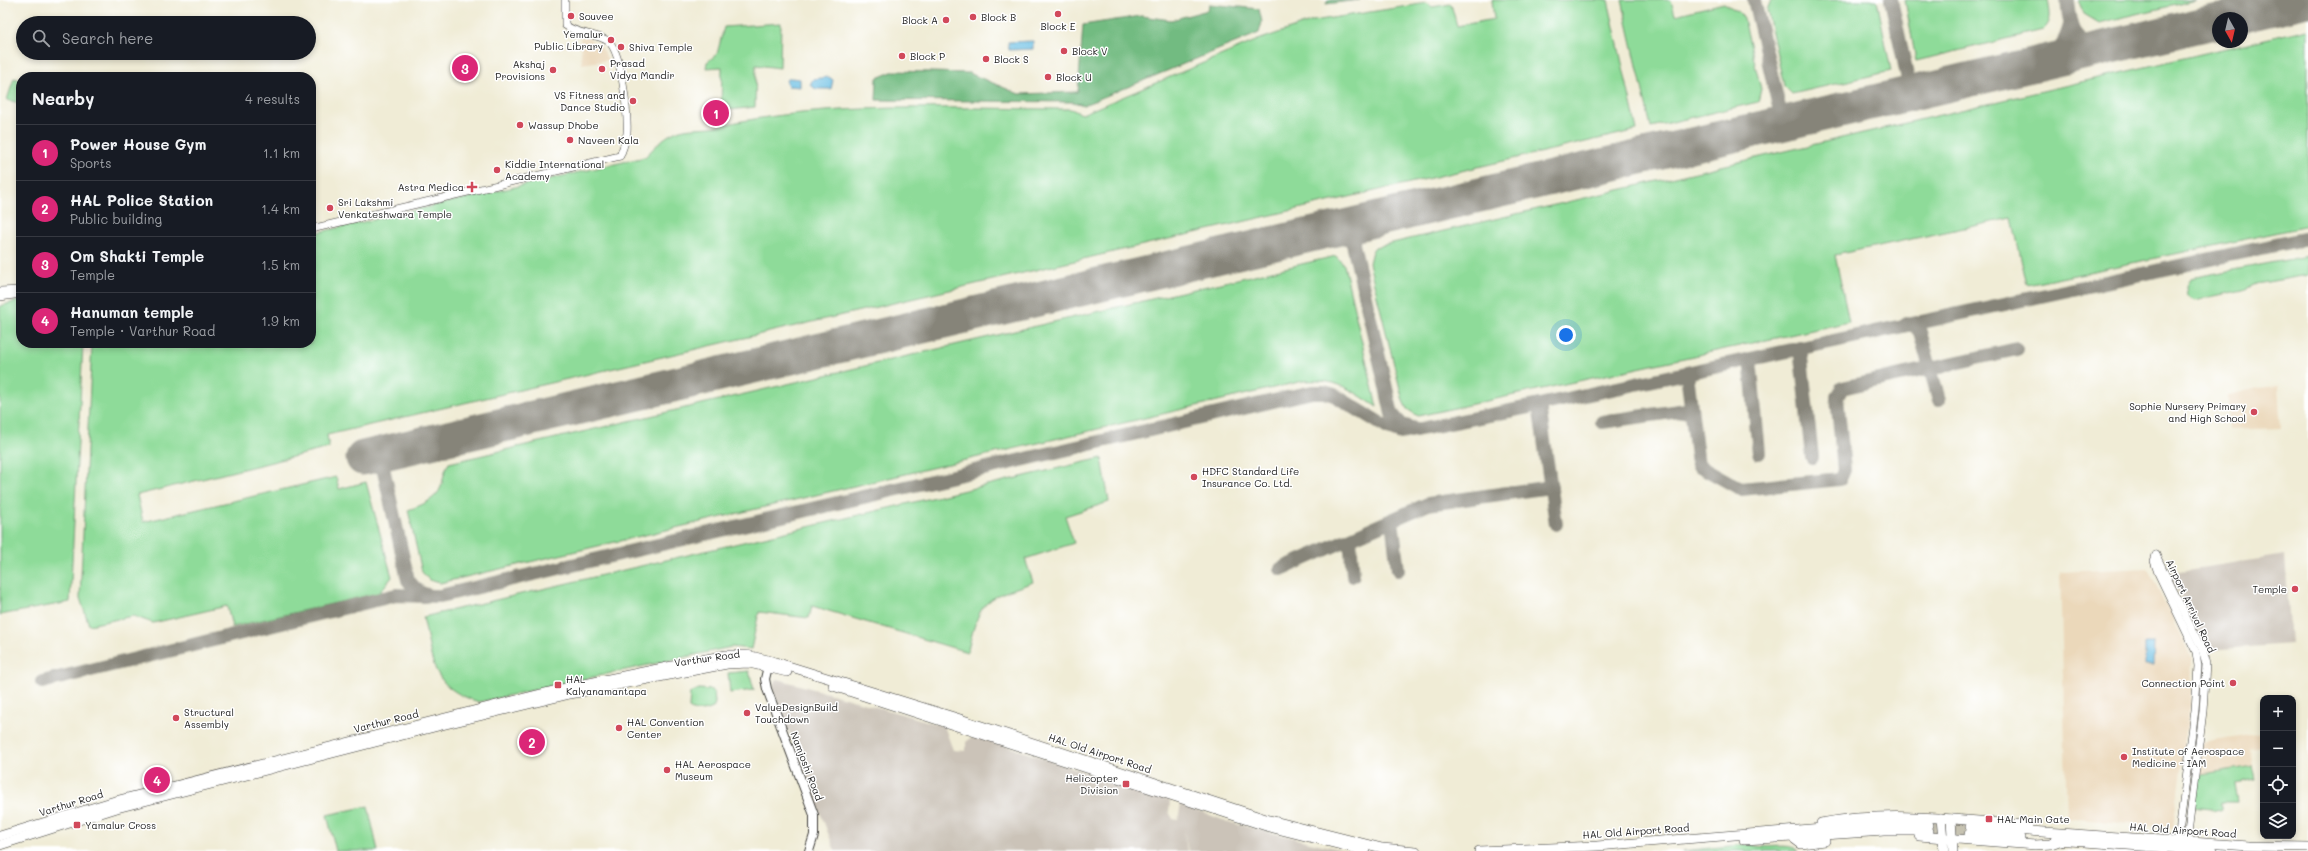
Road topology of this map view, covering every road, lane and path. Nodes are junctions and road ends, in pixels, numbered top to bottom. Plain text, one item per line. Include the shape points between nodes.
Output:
1 (566, 0) edge
2 (316, 228) edge
3 (16, 290) edge
4 (0, 291) edge
5 (16, 295) edge
6 (0, 297) edge
7 (768, 664) junction
8 (781, 664) joint
9 (1941, 818) junction
10 (1951, 819) junction
11 (1260, 820) junction
12 (1929, 828) tunnel mouth
13 (2056, 832) junction
14 (1794, 834) junction
15 (0, 836) edge
16 (1947, 839) junction
17 (2062, 840) junction
18 (2182, 841) junction
19 (0, 845) edge
20 (1805, 847) edge
21 (2308, 847) edge
22 (809, 851) edge
23 (1365, 851) edge
24 (1416, 851) edge
25 (1479, 851) edge
26 (1603, 851) edge
27 (1944, 851) edge
28 (1953, 851) edge
29 (2212, 851) edge

1 - 2 street via 565,25 571,30 608,42 613,48 625,92 627,131 620,156
3 - 4 street
5 - 6 street
7 - 8 main road, Varthur Road
7 - 11 main road, HAL Old Airport Road
7 - 15 main road, Varthur Road via 748,655 726,655 565,688 115,801
7 - 19 main road, Varthur Road via 727,664 570,694 117,808
7 - 22 main road, Namjoshi Road via 767,689 814,815 814,836
8 - 11 main road, HAL Old Airport Road via 957,718
9 - 10 main road
9 - 14 main road via 1886,817 1833,820 1800,827
9 - 16 main road
10 - 13 main road via 2044,826
10 - 16 main road
11 - 23 main road, HAL Old Airport Road
11 - 24 main road, HAL Old Airport Road via 1382,848
12 - 14 main road
13 - 17 main road, HAL Old Airport Road via 1969,830
13 - 18 main road, HAL Old Airport Road
14 - 20 main road
14 - 25 main road, HAL Old Airport Road
14 - 26 main road, HAL Old Airport Road
16 - 17 main road via 2035,845
16 - 20 main road via 1890,836
16 - 27 main road
16 - 28 main road
17 - 29 main road, HAL Old Airport Road
18 - 18 street, Airport Arrival Road via 2198,666 2196,652 2158,573 2154,561 2156,556 2202,649 2206,664 2203,711
18 - 21 main road, HAL Old Airport Road

